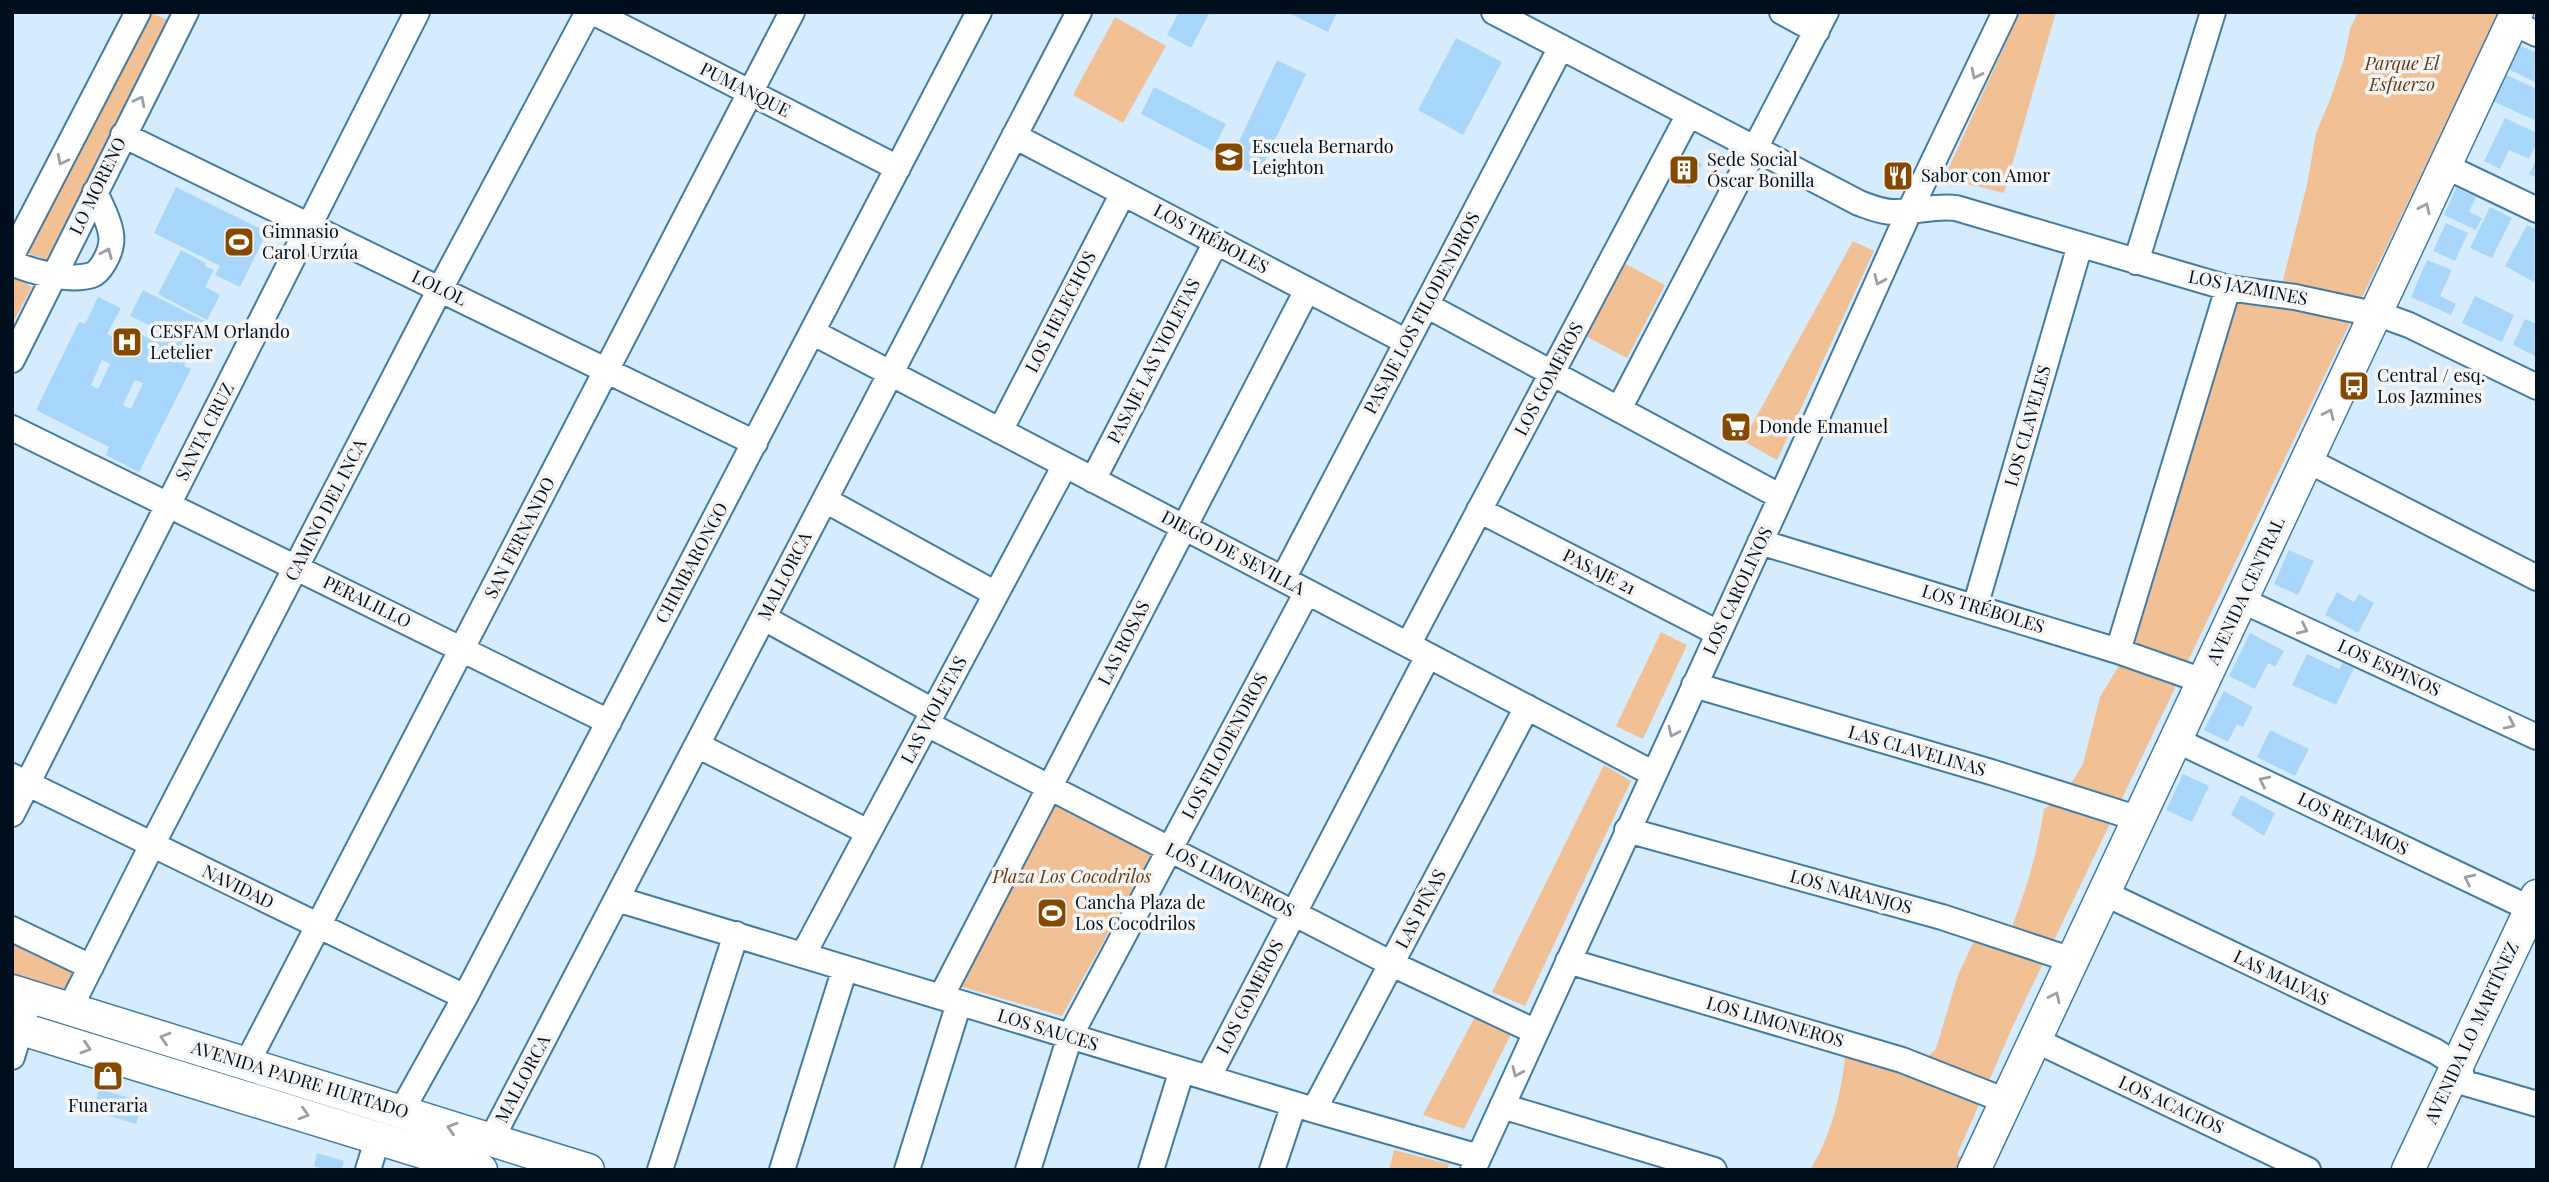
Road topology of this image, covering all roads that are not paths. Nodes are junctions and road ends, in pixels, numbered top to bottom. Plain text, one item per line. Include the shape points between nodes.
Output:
1 (138, 12) edge
2 (417, 12) edge
3 (588, 12) edge
4 (593, 12) edge
5 (792, 12) edge
6 (979, 12) edge
7 (1079, 12) edge
8 (1494, 12) edge
9 (1782, 12) edge
10 (2005, 12) edge
11 (2213, 12) edge
12 (184, 13) edge
13 (1530, 21) edge
14 (1821, 22) edge
15 (2522, 23) edge
16 (1561, 47) junction
17 (750, 93) junction
18 (1689, 114) junction
19 (123, 135) junction
20 (1014, 136) junction
21 (1756, 149) junction
22 (2445, 166) junction
23 (898, 168) junction
24 (95, 192) junction
25 (1123, 193) junction
26 (2537, 209) edge
27 (1909, 212) junction
28 (310, 226) junction
29 (1216, 242) junction
30 (2080, 245) junction
31 (12, 255) edge
32 (2136, 262) junction
33 (12, 263) edge
34 (55, 275) junction
35 (2228, 288) junction
36 (440, 289) junction
37 (1307, 290) junction
38 (1426, 305) junction
39 (2375, 316) junction
40 (812, 332) junction
41 (1407, 342) junction
42 (12, 360) edge
43 (607, 370) junction
44 (1552, 373) junction
45 (891, 374) junction
46 (2537, 387) edge
47 (1619, 409) junction
48 (12, 428) edge
49 (1000, 431) junction
50 (755, 443) junction
51 (2307, 460) junction
52 (1065, 465) junction
53 (1093, 480) junction
54 (1781, 497) junction
55 (825, 500) junction
56 (169, 504) junction
57 (1479, 510) junction
58 (1184, 528) junction
59 (1760, 542) junction
60 (297, 568) junction
61 (2537, 578) edge
62 (1283, 579) junction
63 (1307, 592) junction
64 (996, 594) junction
65 (2241, 600) junction
66 (1975, 607) junction
67 (764, 618) junction
68 (1718, 633) junction
69 (462, 650) junction
70 (1418, 650) junction
71 (2118, 650) junction
72 (2203, 681) junction
73 (1694, 685) junction
74 (1527, 707) junction
75 (930, 717) junction
76 (609, 722) junction
77 (2537, 737) edge
78 (2176, 740) junction
79 (698, 745) junction
80 (1654, 774) junction
81 (20, 779) edge
82 (1050, 787) junction
83 (12, 814) edge
84 (2138, 819) junction
85 (1628, 830) junction
86 (868, 832) junction
87 (152, 845) junction
88 (1170, 849) junction
89 (2104, 893) junction
90 (617, 899) junction
91 (2534, 902) edge
92 (1294, 913) junction
93 (319, 926) junction
94 (12, 929) edge
95 (736, 934) junction
96 (803, 955) junction
97 (2073, 960) junction
98 (1567, 961) junction
99 (1392, 964) junction
100 (91, 967) junction
101 (845, 968) junction
102 (21, 994) edge
103 (465, 997) junction
104 (950, 1000) junction
105 (69, 1010) junction
106 (1536, 1032) junction
107 (1070, 1036) junction
108 (15, 1037) edge
109 (2035, 1040) junction
110 (247, 1063) junction
111 (2457, 1065) junction
112 (1182, 1070) junction
113 (1208, 1078) junction
114 (2006, 1101) junction
115 (2537, 1104) edge
116 (1502, 1106) junction
117 (1304, 1107) junction
118 (401, 1112) junction
119 (378, 1137) junction
120 (492, 1140) junction
121 (1649, 1161) edge
122 (1476, 1163) edge
123 (368, 1170) edge
124 (481, 1170) edge
125 (588, 1170) edge
126 (660, 1170) edge
127 (782, 1170) edge
128 (907, 1170) edge
129 (1028, 1170) edge
130 (1151, 1170) edge
131 (1272, 1170) edge
132 (1714, 1170) edge
133 (1974, 1170) edge
134 (2308, 1170) edge
135 (2408, 1170) edge

1 -> 31 street
2 - 28 street, SANTA CRUZ
3 - 36 street, CAMINO DEL INCA
4 - 17 street, PUMANQUE
5 - 17 street, SAN FERNANDO
6 - 23 street, CHIMBARONGO
7 - 20 street, MALLORCA
8 - 13 street, LOS JAZMINES
9 - 14 street
10 -> 27 street, LOS CAROLINOS
11 - 32 street
19 -> 12 street, LO MORENO
13 - 16 street, LOS JAZMINES
14 - 21 street
15 - 22 main road, AVENIDA CENTRAL
16 - 18 street, LOS JAZMINES
16 - 38 street, PASAJE LOS FILODENDROS
17 - 23 street, PUMANQUE
17 - 43 street, SAN FERNANDO
18 - 21 street, LOS JAZMINES
18 - 44 street, LOS GOMEROS
19 - 24 street, LO MORENO
19 - 28 street, LOLOL
20 - 25 street, LOS TRÉBOLES
20 - 45 street, MALLORCA
21 - 27 street, LOS JAZMINES via 1859,203
21 - 47 street
22 - 26 street
39 -> 22 main road, AVENIDA CENTRAL
23 - 40 street, CHIMBARONGO
24 - 34 street, LO MORENO
34 -> 24 street via 91,276 100,271 112,243
25 - 29 street, LOS TRÉBOLES
25 - 49 street, LOS HELECHOS
27 - 30 street, LOS JAZMINES via 1956,208
27 -> 54 street, LOS CAROLINOS
28 - 36 street, LOLOL
28 - 56 street, SANTA CRUZ
29 - 37 street, LOS TRÉBOLES
29 - 53 street, PASAJE LAS VIOLETAS
30 - 32 street, LOS JAZMINES
30 - 66 street, LOS CLAVELES
32 - 35 street, LOS JAZMINES
33 - 34 street
34 - 42 street, LO MORENO
35 - 39 street, LOS JAZMINES via 2285,295
35 - 71 street
36 - 43 street, LOLOL
36 - 60 street, CAMINO DEL INCA
37 - 41 street, LOS TRÉBOLES
37 - 58 street, LAS ROSAS
38 - 41 street, PASAJE LOS FILODENDROS
38 - 44 street
39 - 46 street, LOS JAZMINES via 2409,325
51 -> 39 main road, AVENIDA CENTRAL
40 - 45 street, DIEGO DE SEVILLA
40 - 50 street, CHIMBARONGO
41 - 62 street, PASAJE LOS FILODENDROS
43 - 50 street, LOLOL
43 - 69 street, SAN FERNANDO
44 - 47 street
44 - 57 street, LOS GOMEROS
45 - 49 street, DIEGO DE SEVILLA
45 - 55 street, MALLORCA
47 - 54 street
48 - 56 street, PERALILLO
49 - 52 street, DIEGO DE SEVILLA
50 - 76 street, CHIMBARONGO
51 - 61 street
51 - 65 main road, AVENIDA CENTRAL
52 - 53 street, DIEGO DE SEVILLA
52 - 64 street, LAS VIOLETAS
53 - 58 street, DIEGO DE SEVILLA
54 - 59 street, LOS CAROLINOS
55 - 64 street
55 - 67 street, MALLORCA
56 - 60 street, PERALILLO
56 - 81 street, SANTA CRUZ
57 - 68 street, PASAJE 21
57 - 70 street, LOS GOMEROS
58 - 62 street, DIEGO DE SEVILLA
58 - 82 street, LAS ROSAS
59 - 66 street, LOS TRÉBOLES
59 - 68 street, LOS CAROLINOS
60 - 69 street, PERALILLO
60 - 87 street, CAMINO DEL INCA
62 - 63 street, DIEGO DE SEVILLA
63 - 70 street, DIEGO DE SEVILLA
63 - 88 street, LOS FILODENDROS
64 - 75 street, LAS VIOLETAS
65 - 72 main road, AVENIDA CENTRAL
65 -> 77 street, LOS ESPINOS
66 - 71 street, LOS TRÉBOLES
67 - 75 street, LOS LIMONEROS
67 - 79 street, MALLORCA
68 - 73 street, LOS CAROLINOS
69 - 76 street, PERALILLO
69 - 93 street, SAN FERNANDO
70 - 74 street, DIEGO DE SEVILLA
70 - 92 street, LOS GOMEROS
71 - 72 street, LOS TRÉBOLES
72 - 78 main road, AVENIDA CENTRAL
73 -> 80 street, LOS CAROLINOS
73 - 84 street, LAS CLAVELINAS
74 - 80 street, DIEGO DE SEVILLA
74 - 99 street, LAS PIÑAS
75 - 82 street, LOS LIMONEROS
75 - 86 street, LAS VIOLETAS
76 - 103 street, CHIMBARONGO
78 - 84 main road, AVENIDA CENTRAL
91 -> 78 street, LOS RETAMOS
79 - 86 street
79 - 90 street, MALLORCA
80 - 85 street, LOS CAROLINOS
81 - 83 street, SANTA CRUZ
81 - 87 street, NAVIDAD
82 - 88 street, LOS LIMONEROS
82 - 104 street, LAS ROSAS
84 - 89 main road, AVENIDA CENTRAL
85 - 97 street, LOS NARANJOS via 1942,917
85 - 98 street, LOS CAROLINOS
86 - 96 street, LAS VIOLETAS
87 - 93 street, NAVIDAD
87 - 100 street, CAMINO DEL INCA
88 - 92 street, LOS LIMONEROS
88 - 107 street, LOS FILODENDROS
89 - 97 main road, AVENIDA CENTRAL
89 - 111 street, LAS MALVAS
90 - 95 street, LOS SAUCES
90 - 120 street, MALLORCA
91 - 111 main road, AVENIDA LO MARTÍNEZ
92 - 99 street, LOS LIMONEROS
92 - 113 street, LOS GOMEROS
93 - 103 street, NAVIDAD
93 - 110 street, SAN FERNANDO
94 - 100 street
95 - 96 street, LOS SAUCES
95 - 126 street
96 - 101 street, LOS SAUCES
109 -> 97 main road, AVENIDA CENTRAL
98 - 106 street, LOS CAROLINOS
98 - 114 street, LOS LIMONEROS via 1902,1060
99 - 106 street, LOS LIMONEROS
99 - 117 street, LAS PIÑAS
100 - 105 street, CAMINO DEL INCA
101 - 104 street, LOS SAUCES
101 - 127 street
102 - 105 main road, AVENIDA PADRE HURTADO
102 - 108 street
103 - 118 street, CHIMBARONGO
104 - 107 street, LOS SAUCES
104 - 128 street, LAS ROSAS
110 -> 105 main road, AVENIDA PADRE HURTADO
106 -> 116 street, LOS CAROLINOS
107 - 112 street, LOS SAUCES
107 - 129 street, LOS FILODENDROS
108 -> 119 main road, AVENIDA PADRE HURTADO
109 - 114 main road, AVENIDA CENTRAL
109 - 134 street, LOS ACACIOS
110 - 118 main road, AVENIDA PADRE HURTADO
111 - 115 street, LAS MALVAS via 2465,1083
111 - 135 main road, AVENIDA LO MARTÍNEZ
112 - 113 street, LOS SAUCES
112 - 130 street
113 - 117 street, LOS SAUCES
114 - 133 main road, AVENIDA CENTRAL
116 - 121 street
116 - 122 street, LOS CAROLINOS
117 - 122 street, LOS SAUCES
117 - 131 street, LAS PIÑAS
120 -> 118 main road, AVENIDA PADRE HURTADO
119 - 123 street
119 - 124 main road, AVENIDA PADRE HURTADO
120 - 125 main road, AVENIDA PADRE HURTADO
121 - 132 street

